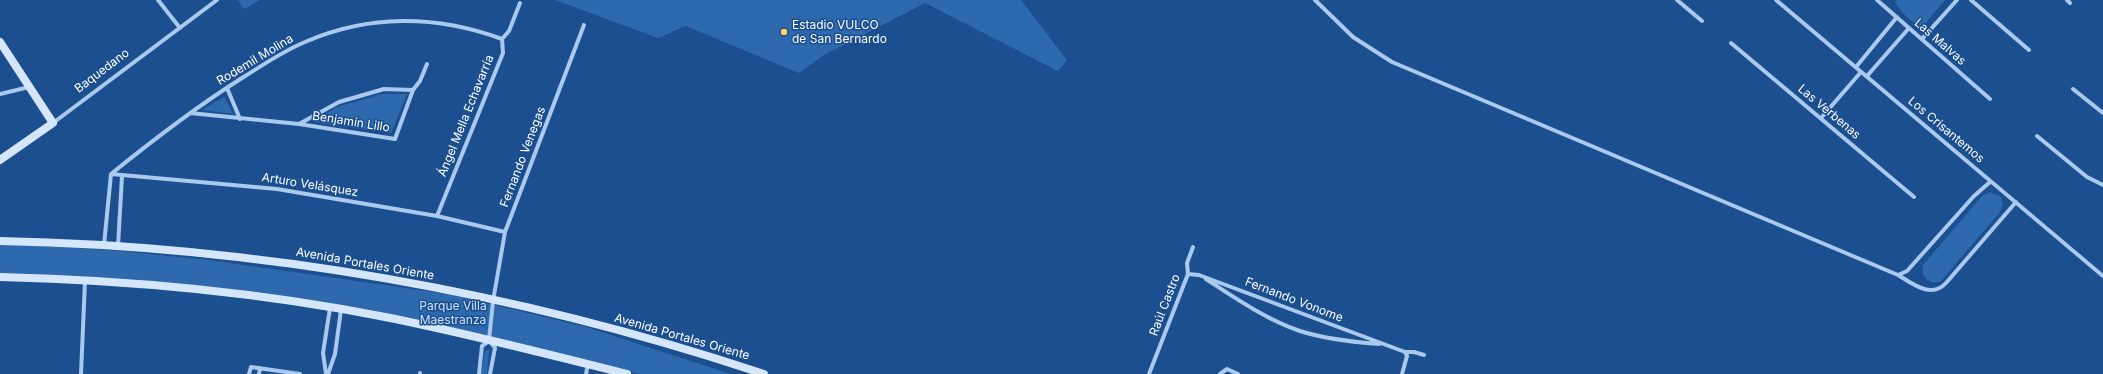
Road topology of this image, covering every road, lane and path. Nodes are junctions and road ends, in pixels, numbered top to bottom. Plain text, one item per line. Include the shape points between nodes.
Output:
1 (158, 0) edge
2 (217, 0) edge
3 (1315, 0) edge
4 (1677, 0) edge
5 (1776, 0) edge
6 (1877, 0) edge
7 (1887, 0) edge
8 (1957, 0) edge
9 (1971, 0) edge
10 (520, 3) dead end
11 (1883, 5) junction
12 (1897, 17) junction
13 (1702, 21) dead end
14 (584, 25) dead end
15 (180, 28) junction
16 (1909, 28) junction
17 (502, 39) junction
18 (1922, 39) junction
19 (0, 42) edge
20 (1731, 43) dead end
21 (2029, 50) dead end
22 (427, 64) dead end
23 (1856, 67) junction
24 (1861, 72) junction
25 (1867, 76) junction
26 (30, 87) junction
27 (227, 88) junction
28 (2073, 89) dead end
29 (413, 90) junction
30 (0, 94) edge
31 (1990, 99) dead end
32 (190, 113) junction
33 (2103, 113) edge
34 (1821, 118) junction
35 (240, 119) junction
36 (53, 122) junction
37 (299, 124) junction
38 (2037, 136) dead end
39 (0, 160) edge
40 (110, 174) junction
41 (122, 176) junction
42 (1990, 182) junction
43 (2103, 185) edge
44 (1914, 197) dead end
45 (2016, 202) junction
46 (437, 216) junction
47 (505, 232) junction
48 (0, 241) edge
49 (104, 245) junction
50 (118, 246) junction
51 (1193, 247) dead end
52 (1188, 274) junction
53 (1199, 274) junction
54 (1898, 275) junction
55 (2103, 276) edge
56 (0, 277) edge
57 (85, 281) junction
58 (493, 301) junction
59 (330, 308) junction
60 (341, 310) junction
61 (489, 340) junction
62 (1383, 344) junction
63 (1405, 352) junction
64 (1424, 355) dead end
65 (588, 364) junction
66 (260, 368) junction
67 (604, 371) edge
68 (1150, 372) edge
69 (81, 374) edge
70 (248, 374) edge
71 (259, 374) edge
72 (300, 374) edge
73 (327, 374) edge
74 (479, 374) edge
75 (490, 374) edge
76 (586, 374) edge
77 (627, 374) edge
78 (764, 374) edge
79 (1220, 374) edge
80 (1238, 374) edge
81 (1402, 374) edge

1 - 15 street
2 - 15 street, Baquedano
3 - 54 street via 1353,38 1398,65
4 - 13 street
5 - 23 street, Los Crisantemos
6 - 11 street, Las Malvas
7 - 11 street
8 - 18 street
9 - 21 street
10 - 17 street, Ángel Mella Echavarría via 510,31
11 - 12 street, Las Malvas
12 - 16 street, Las Malvas
12 - 23 street
14 - 47 street, Fernando Venegas
15 - 36 street, Baquedano
16 - 18 street, Las Malvas
16 - 25 street
17 - 27 street, Rodemil Molina via 467,28 431,21 394,20 357,25 321,35 298,45
17 - 46 street, Ángel Mella Echavarría via 502,53
18 - 31 street, Las Malvas
19 - 26 street
20 - 34 street, Las Verbenas
22 - 29 street, Benjamín Lillo via 420,82
23 - 24 street, Los Crisantemos
24 - 25 street, Los Crisantemos
24 - 34 street
25 - 42 street, Los Crisantemos
26 - 30 street
26 - 36 street
27 - 32 street, Rodemil Molina
27 - 35 street
28 - 33 street
29 - 37 street, Benjamín Lillo via 384,89 339,102
29 - 37 street, Benjamín Lillo via 395,139
32 - 35 street, Benjamín Lillo
32 - 40 street, Rodemil Molina
34 - 44 street, Las Verbenas
35 - 37 street, Benjamín Lillo
36 - 39 street, Baquedano
38 - 43 street via 2087,178
40 - 41 street, Arturo Velásquez
40 - 49 street
41 - 46 street, Arturo Velásquez via 277,189
41 - 50 street
42 - 45 street, Los Crisantemos
42 - 54 street via 1976,193 1907,271
45 - 54 street via 1938,291 1930,291
45 - 55 street, Los Crisantemos
46 - 47 street, Arturo Velásquez
47 - 58 street, Fernando Venegas
48 - 49 street, Avenida Portales Oriente
49 - 50 street, Avenida Portales Oriente
50 - 58 street, Avenida Portales Oriente via 240,257 390,278
51 - 52 street, Raúl Castro via 1187,263
52 - 53 street, Fernando Vonome
52 - 68 street, Raúl Castro
53 - 62 street, Fernando Vonome
53 - 62 street, Fernando Vonome via 1241,301 1299,331 1348,342
56 - 57 street
57 - 59 street via 217,292
57 - 69 street
58 - 61 street, Fernando Venegas
58 - 78 street, Avenida Portales Oriente via 630,333
59 - 60 street
59 - 73 street via 323,353
60 - 61 street
60 - 73 street via 335,354
61 - 65 street
61 - 74 street via 482,346
61 - 75 street via 495,348
62 - 63 street, Fernando Vonome
63 - 64 street, Fernando Vonome
63 - 81 street via 1407,356
65 - 67 street
65 - 76 street
66 - 70 street via 251,367
66 - 71 street
66 - 72 street
67 - 77 street
79 - 80 street via 1227,368

